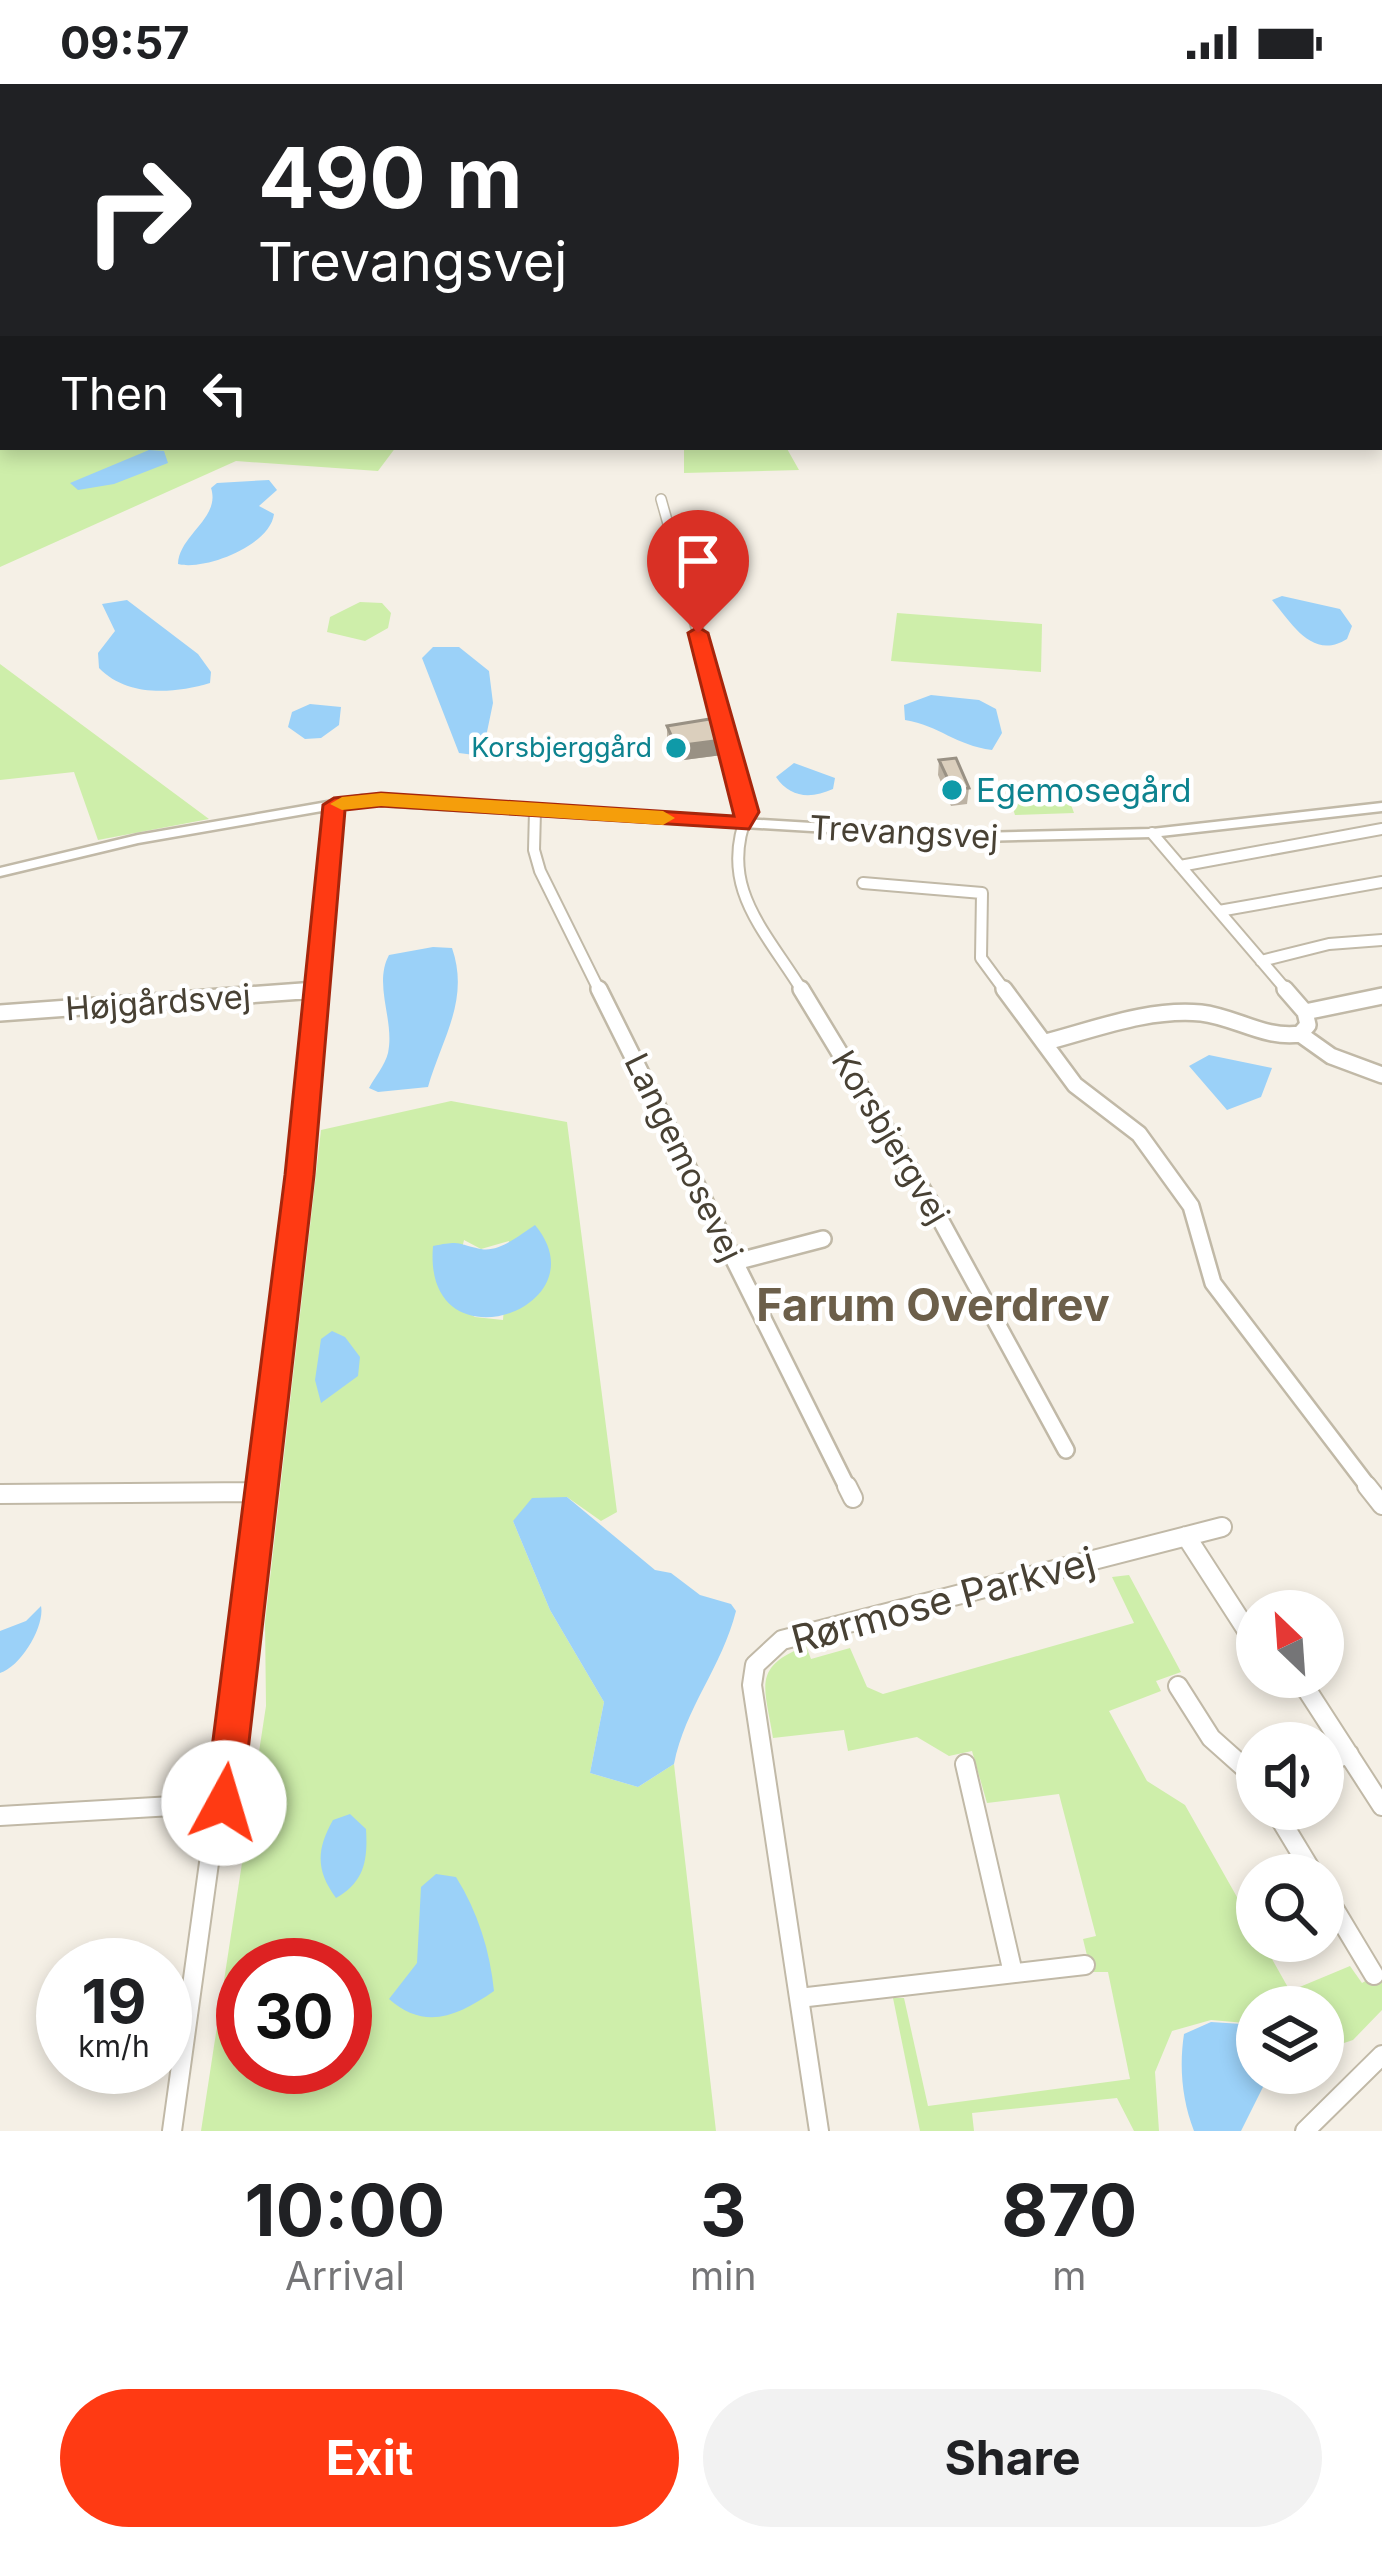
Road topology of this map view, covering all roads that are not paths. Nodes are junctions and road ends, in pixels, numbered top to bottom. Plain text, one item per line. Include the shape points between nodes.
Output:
1 (661, 499) dead end
2 (334, 805) junction
3 (1382, 807) edge
4 (535, 811) junction
5 (741, 824) junction
6 (1382, 829) edge
7 (1152, 833) junction
8 (1180, 866) junction
9 (0, 872) edge
10 (1382, 882) edge
11 (863, 883) dead end
12 (1219, 911) junction
13 (1382, 940) edge
14 (1262, 961) junction
15 (316, 990) junction
16 (1382, 996) edge
17 (1305, 1012) junction
18 (0, 1013) edge
19 (1300, 1034) junction
20 (1046, 1042) junction
21 (1382, 1075) edge
22 (823, 1239) dead end
23 (734, 1262) junction
24 (1066, 1450) dead end
25 (257, 1492) junction
26 (0, 1494) edge
27 (853, 1498) dead end
28 (1382, 1505) edge
29 (1222, 1527) dead end
30 (1186, 1536) junction
31 (1236, 1613) edge
32 (1178, 1686) dead end
33 (1312, 1698) edge
34 (1348, 1754) junction
35 (1344, 1755) edge
36 (1236, 1760) edge
37 (965, 1764) dead end
38 (224, 1803) junction
39 (1382, 1806) edge
40 (0, 1816) edge
41 (1344, 1925) edge
42 (1085, 1965) dead end
43 (1012, 1973) junction
44 (1374, 1975) dead end
45 (799, 1998) junction
46 (1380, 2062) edge
47 (172, 2131) edge
48 (819, 2131) edge
49 (1305, 2131) edge

1 - 5 street, Korsbjergvej via 748,812
2 - 4 street, Trevangsvej via 381,800
2 - 9 street, Trevangsvej
2 - 15 street
3 - 7 street, Trevangsvej
4 - 5 street, Trevangsvej
4 - 23 street, Langemosevej via 540,871
5 - 7 street, Trevangsvej via 977,837
5 - 24 street, Korsbjergvej via 738,886 934,1210
6 - 8 street
7 - 8 street
8 - 12 street
10 - 12 street
11 - 20 street via 982,893 981,958
12 - 14 street
13 - 14 street
14 - 17 street
15 - 18 street, Højgårdsvej
15 - 25 street
16 - 17 street
17 - 19 street
19 - 20 street via 1170,1012
19 - 21 street
20 - 28 street via 1076,1084 1139,1134 1192,1206 1213,1283
22 - 23 street
23 - 27 street, Langemosevej
25 - 26 street
25 - 38 street
29 - 30 street, Rørmose Parkvej
30 - 31 street
30 - 45 street, Rørmose Parkvej via 782,1640 765,1651 752,1685
32 - 36 street
33 - 34 street
34 - 35 street
34 - 39 street
37 - 43 street
38 - 40 street
38 - 47 street
41 - 44 street
42 - 43 street
43 - 45 street
45 - 48 street, Rørmose Parkvej
46 - 49 street

